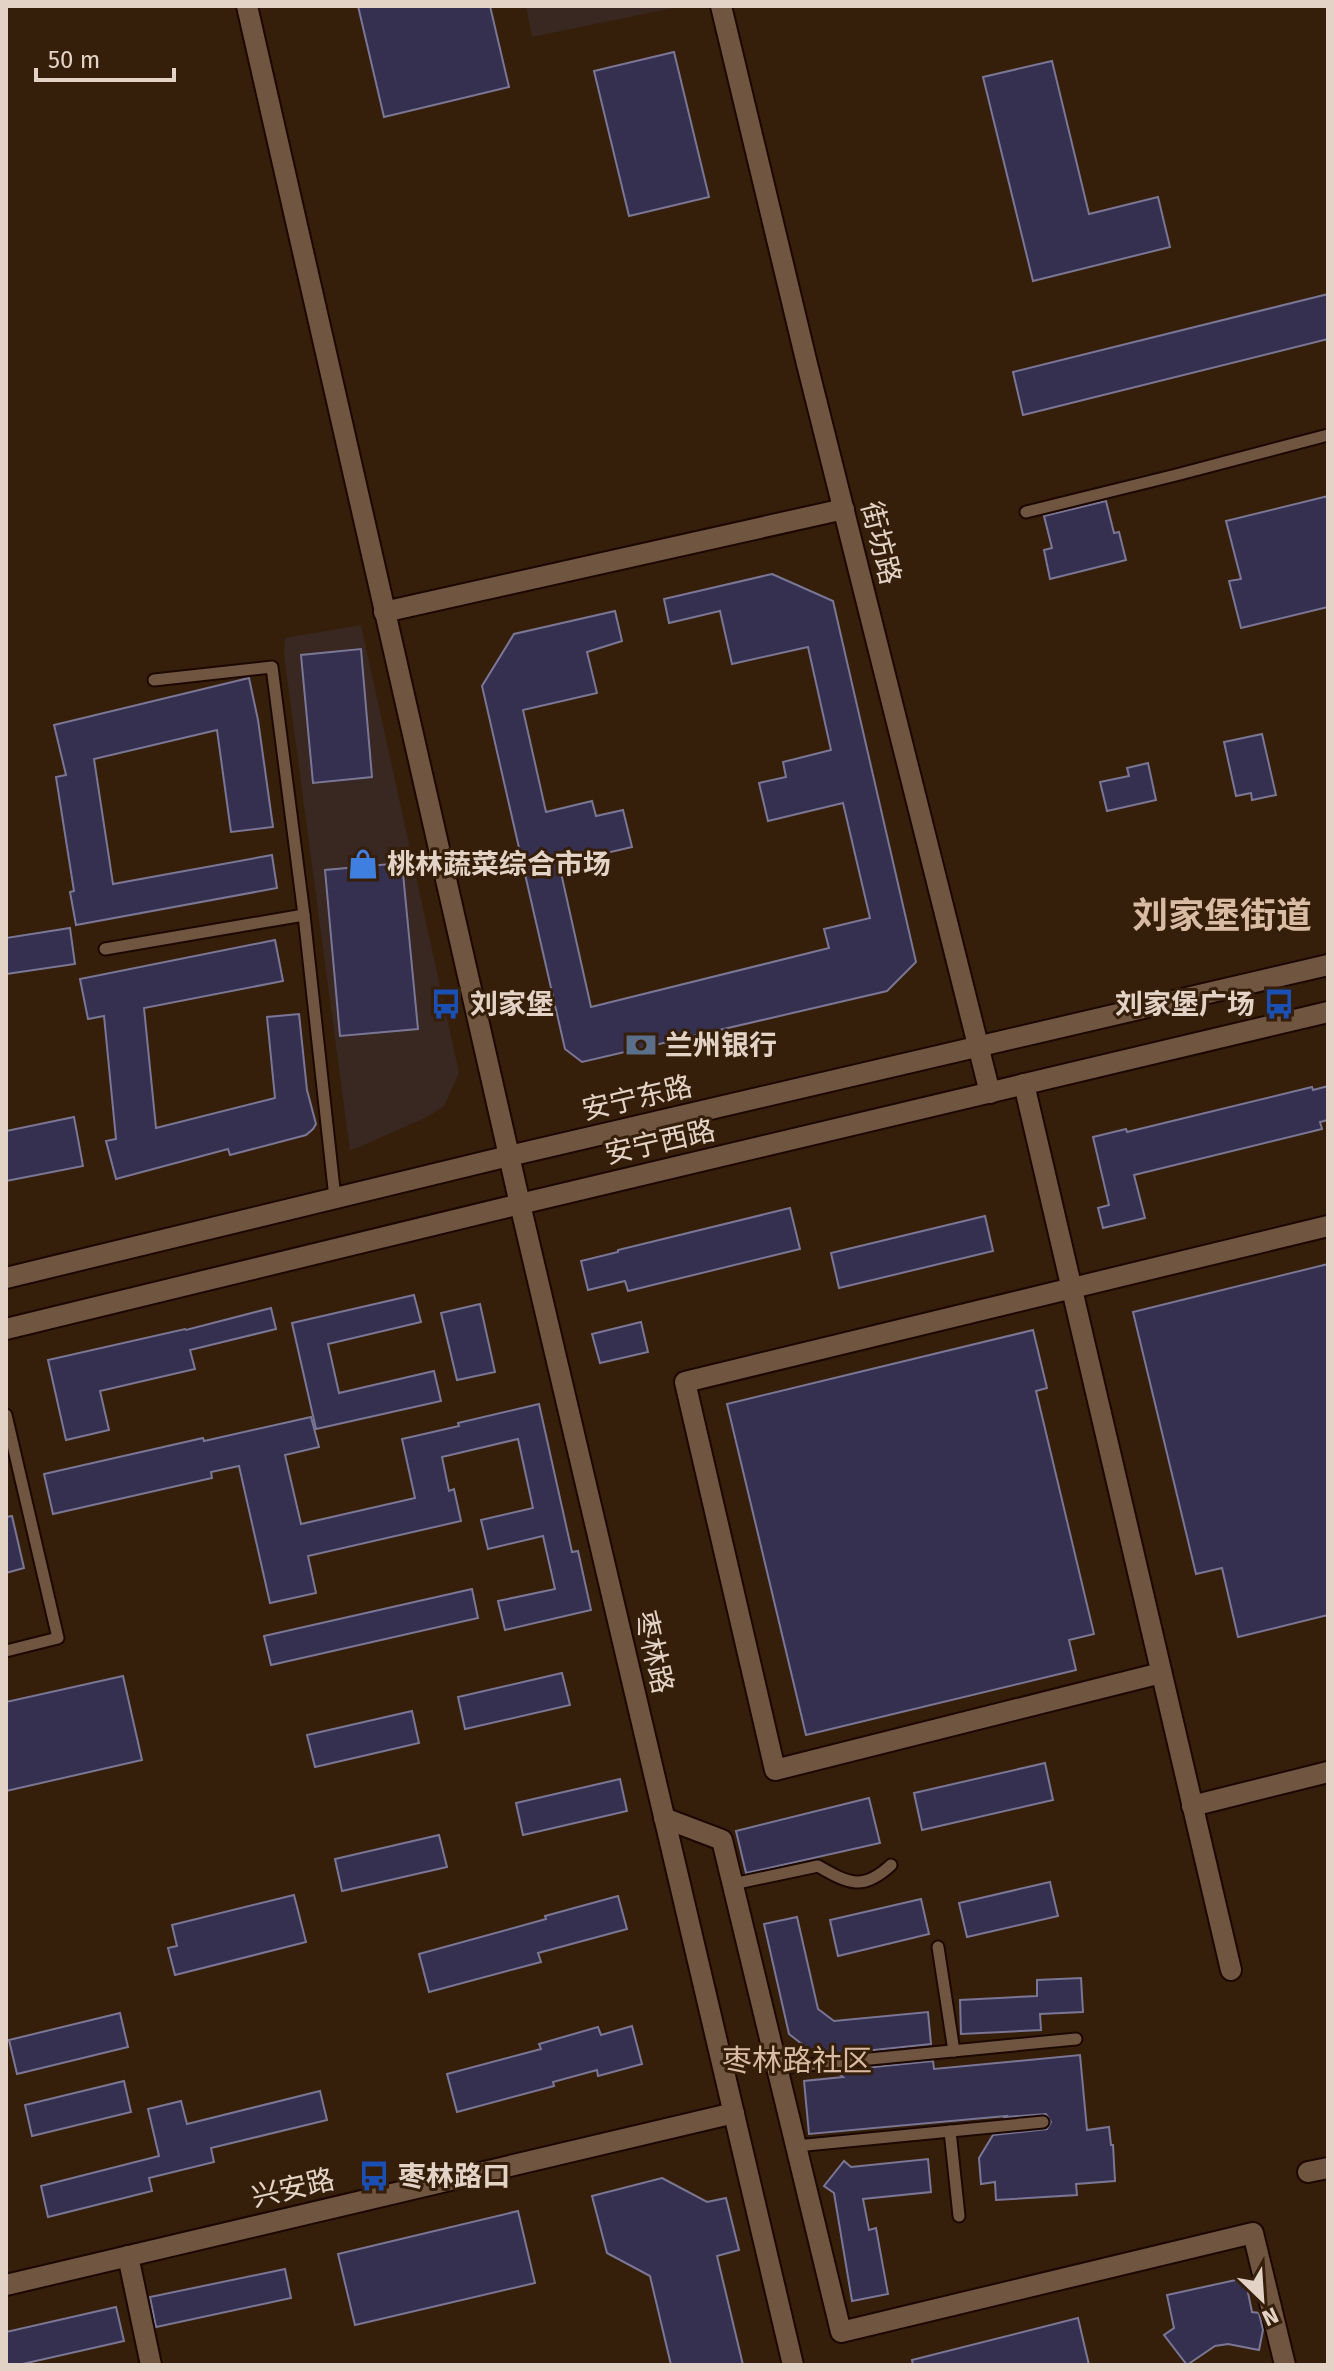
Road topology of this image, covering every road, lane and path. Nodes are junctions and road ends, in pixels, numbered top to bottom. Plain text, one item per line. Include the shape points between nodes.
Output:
1 (247, 6) edge
2 (721, 6) edge
3 (1328, 435) edge
4 (844, 509) junction
5 (1026, 512) dead end
6 (384, 612) junction
7 (154, 680) dead end
8 (304, 915) junction
9 (105, 949) dead end
10 (1328, 965) edge
11 (1328, 1012) edge
12 (979, 1047) junction
13 (1024, 1084) junction
14 (990, 1093) junction
15 (509, 1156) junction
16 (335, 1198) junction
17 (520, 1204) junction
18 (1328, 1226) edge
19 (6, 1278) edge
20 (1071, 1289) junction
21 (6, 1329) edge
22 (6, 1415) edge
23 (6, 1651) edge
24 (1161, 1673) junction
25 (1328, 1772) edge
26 (1192, 1806) junction
27 (664, 1818) junction
28 (891, 1865) dead end
29 (733, 1884) junction
30 (938, 1947) dead end
31 (1231, 1970) dead end
32 (1076, 2039) dead end
33 (954, 2051) junction
34 (777, 2068) junction
35 (734, 2113) junction
36 (1043, 2122) dead end
37 (950, 2131) junction
38 (796, 2146) junction
39 (959, 2216) dead end
40 (128, 2256) junction
41 (6, 2285) edge
42 (151, 2365) edge
43 (793, 2365) edge
44 (1285, 2365) edge

1 - 6 street, 枣林路
2 - 4 street, 街坊路
3 - 5 lane
4 - 6 street
4 - 12 street, 街坊路
6 - 15 street, 枣林路
7 - 8 lane via 272,667
8 - 9 lane
8 - 16 lane
10 - 12 street, 安宁东路
11 - 13 street, 安宁西路
12 - 14 street, 街坊路
12 - 15 street, 安宁东路
13 - 14 street, 安宁西路
13 - 20 street
14 - 17 street, 安宁西路
15 - 16 street, 安宁东路
15 - 17 street, 枣林路
16 - 19 street, 安宁东路
17 - 21 street, 安宁西路
17 - 27 street, 枣林路
18 - 20 street
20 - 24 street
20 - 24 street via 685,1382 775,1770
22 - 23 lane via 58,1638
24 - 26 street
25 - 26 street
26 - 31 street
27 - 29 street via 722,1840
27 - 35 street, 枣林路
28 - 29 lane via 862,1883 818,1866
29 - 34 street
30 - 33 lane
32 - 33 lane
33 - 34 lane
34 - 38 street
35 - 40 street, 兴安路
35 - 43 street, 枣林路
36 - 37 lane
37 - 38 lane
37 - 39 lane
38 - 44 street via 841,2332 1253,2233
40 - 41 street, 兴安路
40 - 42 street

